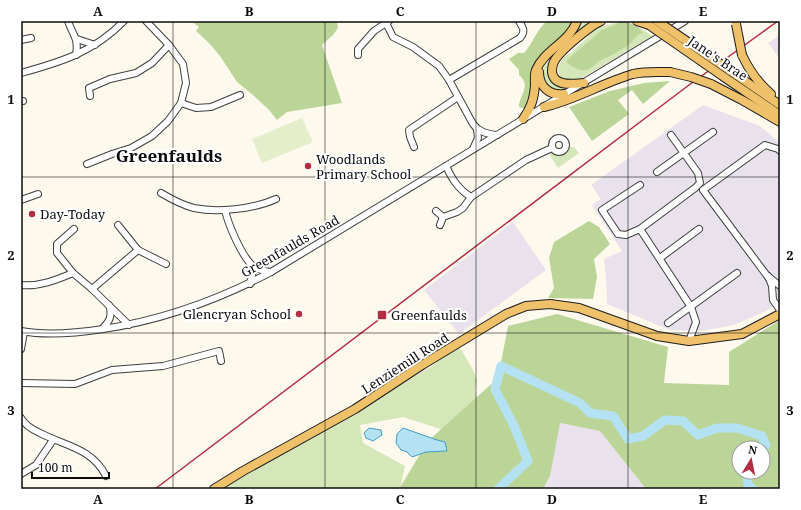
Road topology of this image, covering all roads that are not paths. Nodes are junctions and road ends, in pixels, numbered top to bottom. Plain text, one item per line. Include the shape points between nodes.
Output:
1 (68, 21) edge
2 (124, 21) edge
3 (146, 21) edge
4 (519, 21) edge
5 (577, 21) edge
6 (601, 21) edge
7 (637, 21) edge
8 (657, 21) edge
9 (685, 21) edge
10 (388, 22) edge
11 (646, 23) edge
12 (736, 23) edge
13 (31, 38) dead end
14 (77, 39) junction
15 (21, 40) edge
16 (94, 45) junction
17 (169, 45) junction
18 (76, 55) junction
19 (358, 55) dead end
20 (538, 66) junction
21 (21, 73) edge
22 (726, 73) junction
23 (449, 80) junction
24 (584, 83) junction
25 (564, 94) junction
26 (240, 95) dead end
27 (90, 96) dead end
28 (458, 97) junction
29 (780, 101) edge
30 (181, 103) junction
31 (780, 105) edge
32 (544, 107) junction
33 (780, 115) edge
34 (523, 119) junction
35 (780, 122) edge
36 (477, 130) junction
37 (713, 132) dead end
38 (497, 135) junction
39 (671, 135) dead end
40 (414, 147) dead end
41 (552, 148) dead end
42 (473, 149) junction
43 (780, 151) edge
44 (684, 153) junction
45 (87, 164) dead end
46 (446, 166) junction
47 (657, 172) dead end
48 (640, 185) dead end
49 (160, 193) dead end
50 (38, 194) dead end
51 (471, 197) junction
52 (276, 199) dead end
53 (21, 200) edge
54 (225, 210) junction
55 (436, 211) dead end
56 (443, 217) junction
57 (440, 224) dead end
58 (118, 225) dead end
59 (74, 229) dead end
60 (640, 229) junction
61 (699, 229) dead end
62 (138, 250) junction
63 (660, 258) junction
64 (166, 264) dead end
65 (254, 267) junction
66 (271, 272) junction
67 (73, 273) junction
68 (737, 273) dead end
69 (768, 277) junction
70 (250, 284) junction
71 (21, 285) edge
72 (780, 286) edge
73 (92, 289) junction
74 (109, 305) junction
75 (691, 307) junction
76 (780, 310) edge
77 (780, 314) edge
78 (668, 323) dead end
79 (129, 325) junction
80 (102, 329) junction
81 (22, 331) edge
82 (689, 341) junction
83 (21, 349) edge
84 (221, 361) dead end
85 (21, 383) edge
86 (21, 418) edge
87 (53, 440) junction
88 (21, 474) edge
89 (106, 476) dead end
90 (214, 489) edge

1 - 14 street
2 - 16 street via 115,31
3 - 17 street
4 - 23 street via 524,30 520,38
5 - 20 main road via 568,37 543,58
6 - 24 main road via 589,28 556,58 552,66 553,74 559,82
7 - 11 main road, Jane's Brae
8 - 22 main road, Jane's Brae, bridge
9 - 24 street, Greenfaulds Road
10 - 19 street via 374,31 358,49
10 - 23 street via 394,37 439,66
11 - 22 main road, Jane's Brae, bridge
12 - 29 main road, bridge via 742,55 749,69 766,90
13 - 15 street
14 - 16 street
14 - 18 street
16 - 18 street
17 - 27 street via 152,63 136,73 110,79 89,88
17 - 30 street via 183,64 186,83
18 - 21 street
20 - 25 main road via 539,78 544,88 553,93
20 - 34 main road via 532,104
22 - 31 main road, Jane's Brae
22 - 33 main road, Jane's Brae
23 - 28 street
24 - 25 street, Greenfaulds Road
25 - 32 street, Greenfaulds Road
26 - 30 street via 211,107 196,108
28 - 36 street
28 - 40 street via 410,130
30 - 45 street via 168,121 152,136 131,148
32 - 34 street, Greenfaulds Road
32 - 35 main road, bridge via 633,74 670,72 711,84
34 - 38 street, Greenfaulds Road
36 - 38 street
36 - 42 street via 478,138
37 - 44 street
38 - 42 street, Greenfaulds Road
39 - 44 street
41 - 51 street via 526,160
42 - 46 street, Greenfaulds Road
43 - 69 street via 765,145 703,190
44 - 47 street
44 - 60 street via 698,173 700,183
46 - 51 street via 453,181
46 - 66 street, Greenfaulds Road
48 - 60 street via 602,210 618,234 626,236
49 - 54 street via 194,208
50 - 53 street
51 - 56 street via 463,208
52 - 54 street via 255,206
54 - 65 street via 230,228
55 - 56 street
56 - 57 street
58 - 62 street
59 - 67 street via 57,244 57,253
60 - 63 street
61 - 63 street
62 - 64 street
62 - 73 street
63 - 75 street
65 - 66 street
65 - 70 street
66 - 70 street, Greenfaulds Road
67 - 71 street via 52,282
67 - 73 street
68 - 75 street
69 - 72 street
69 - 76 street via 773,300
70 - 79 street, Greenfaulds Road via 205,303
73 - 74 street
74 - 79 street
74 - 80 street via 110,320
75 - 78 street
75 - 82 street via 696,322
77 - 82 main road, Lenziemill Road via 742,334
79 - 80 street, Greenfaulds Road
80 - 81 street, Greenfaulds Road via 53,334
81 - 83 street
82 - 90 main road, Lenziemill Road via 657,336 580,308 550,304 526,306 506,314 356,409
84 - 85 street via 219,351 162,366 112,370 75,384
86 - 87 street via 23,422
87 - 88 street via 36,465
87 - 89 street via 79,449 92,458

